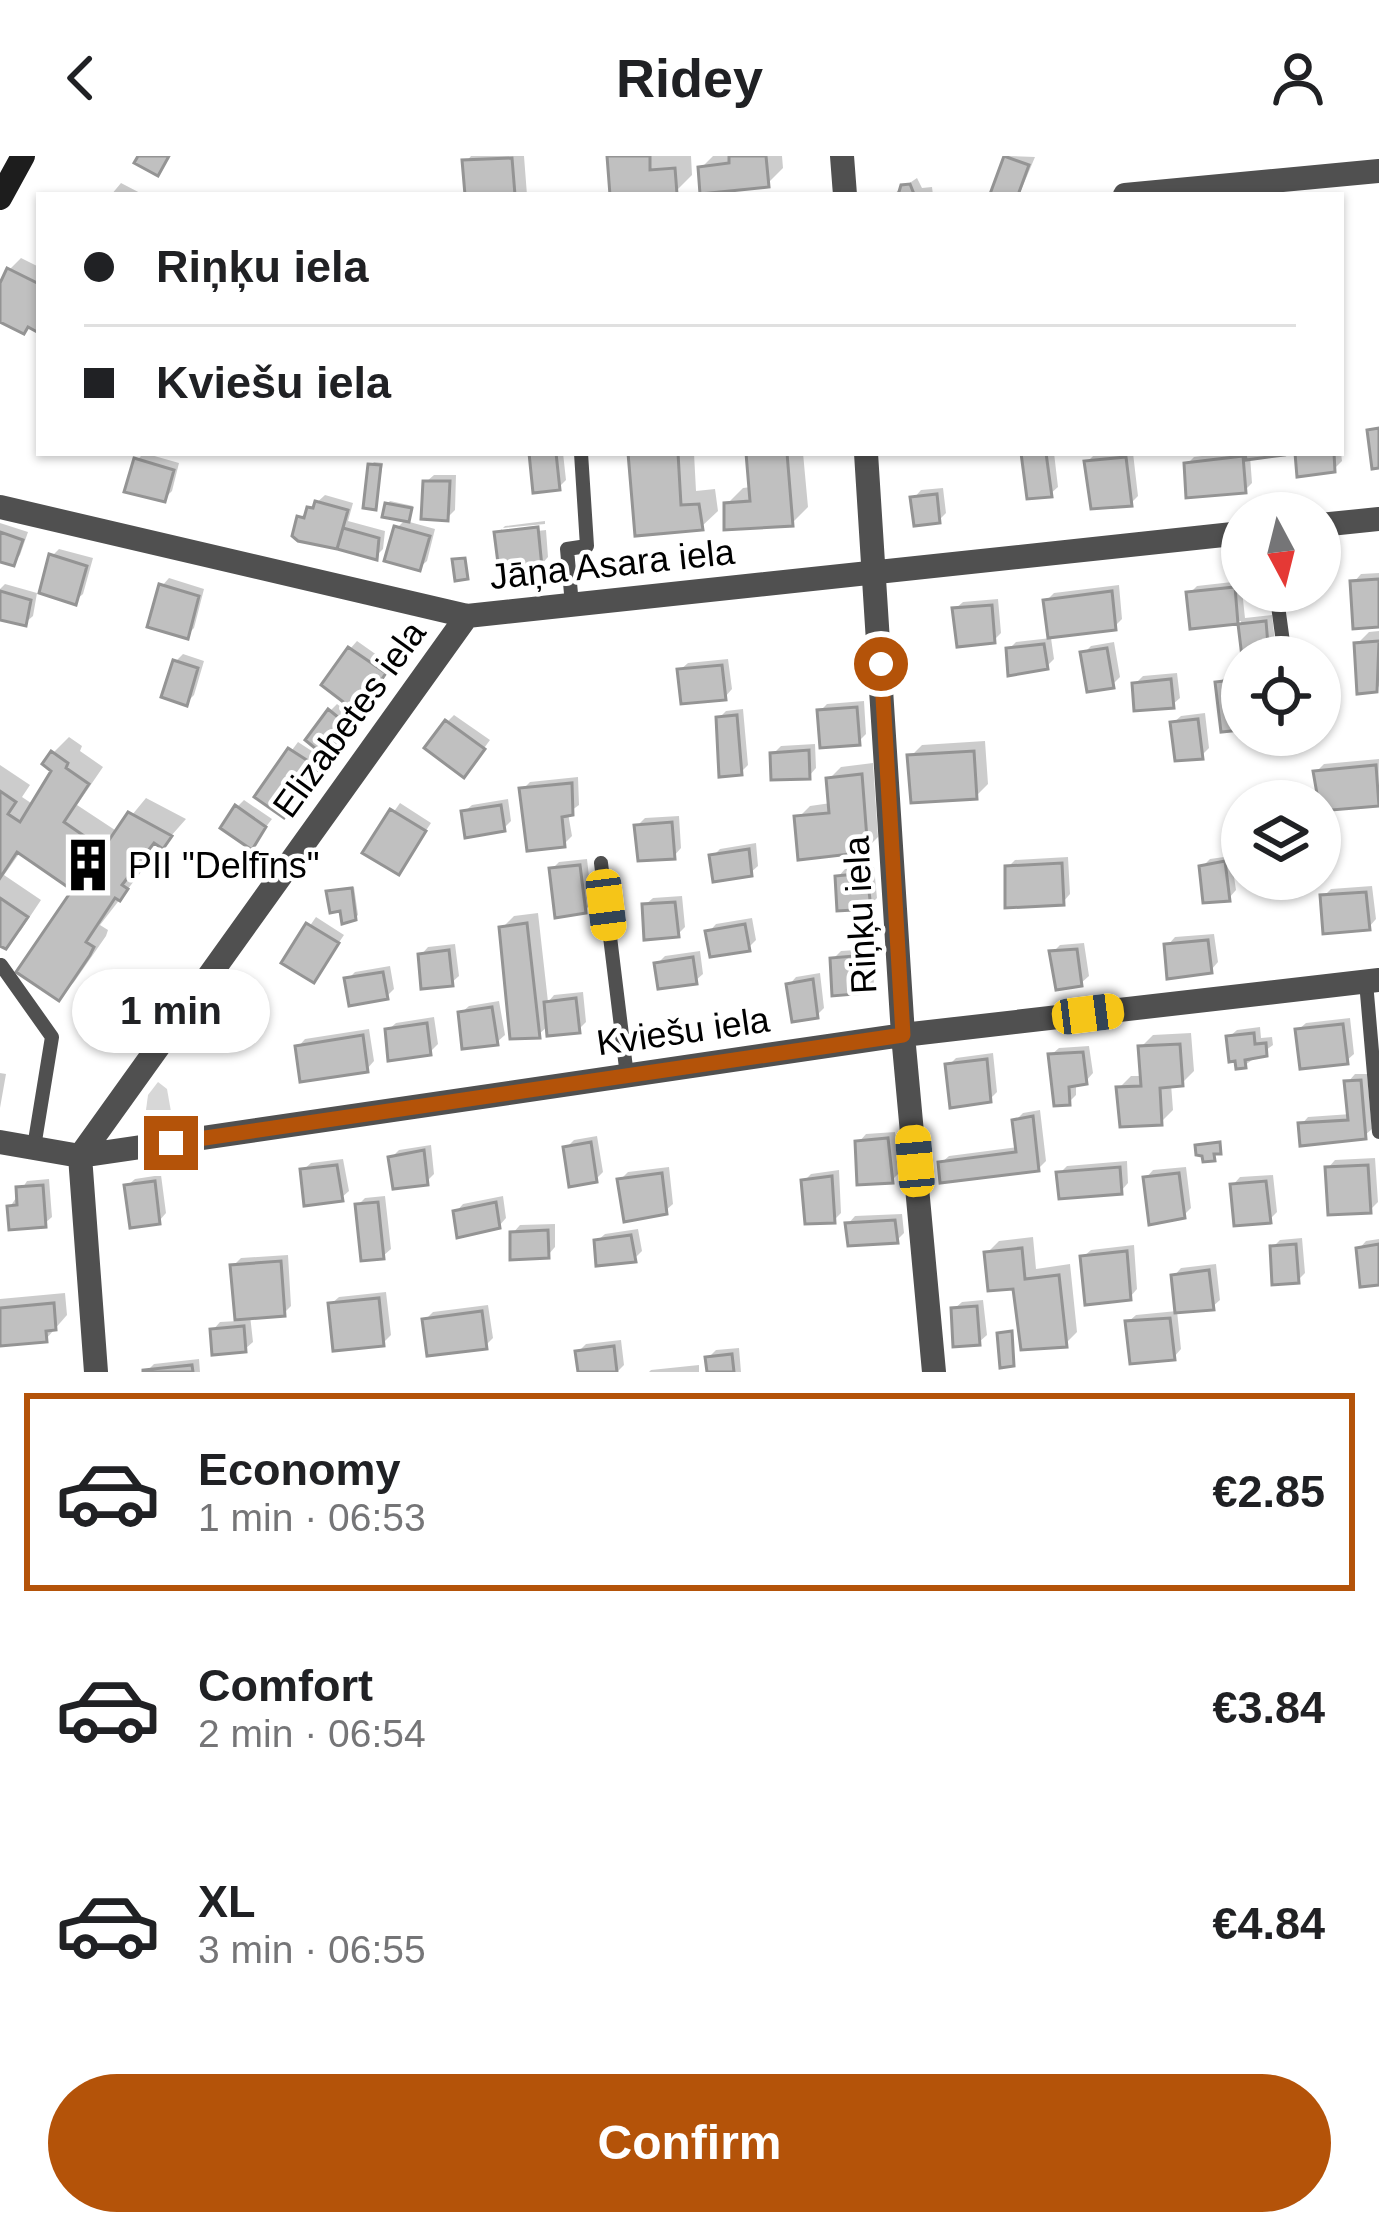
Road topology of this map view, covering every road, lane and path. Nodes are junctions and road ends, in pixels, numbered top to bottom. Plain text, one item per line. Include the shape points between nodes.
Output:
1 (23, 156) edge
2 (842, 156) edge
3 (1379, 171) edge
4 (845, 192) edge
5 (1157, 192) edge
6 (0, 198) edge
7 (581, 456) edge
8 (866, 456) edge
9 (0, 507) edge
10 (1379, 519) edge
11 (1341, 523) edge
12 (1221, 535) edge
13 (875, 571) junction
14 (572, 605) junction
15 (467, 616) junction
16 (601, 862) dead end
17 (1, 965) edge
18 (1372, 981) edge
19 (903, 1035) junction
20 (627, 1076) junction
21 (1379, 1132) edge
22 (0, 1142) edge
23 (34, 1147) junction
24 (80, 1156) junction
25 (97, 1372) edge
26 (934, 1372) edge

1 - 6 street
2 - 4 street
3 - 5 street
7 - 14 lane via 587,546 567,549
8 - 13 street, Riņķu iela
9 - 15 street, Jāņa Asara iela
10 - 11 street
12 - 13 street, Jāņa Asara iela
13 - 14 street, Jāņa Asara iela
13 - 19 street, Riņķu iela
14 - 15 street, Jāņa Asara iela
15 - 24 street, Elizabetes iela
16 - 20 lane
17 - 23 lane via 52,1037
18 - 19 street, Kviešu iela
18 - 21 lane
19 - 20 street, Kviešu iela
19 - 26 street, Riņķu iela
20 - 24 street, Kviešu iela
22 - 23 street, Kviešu iela
23 - 24 street, Kviešu iela
24 - 25 street

